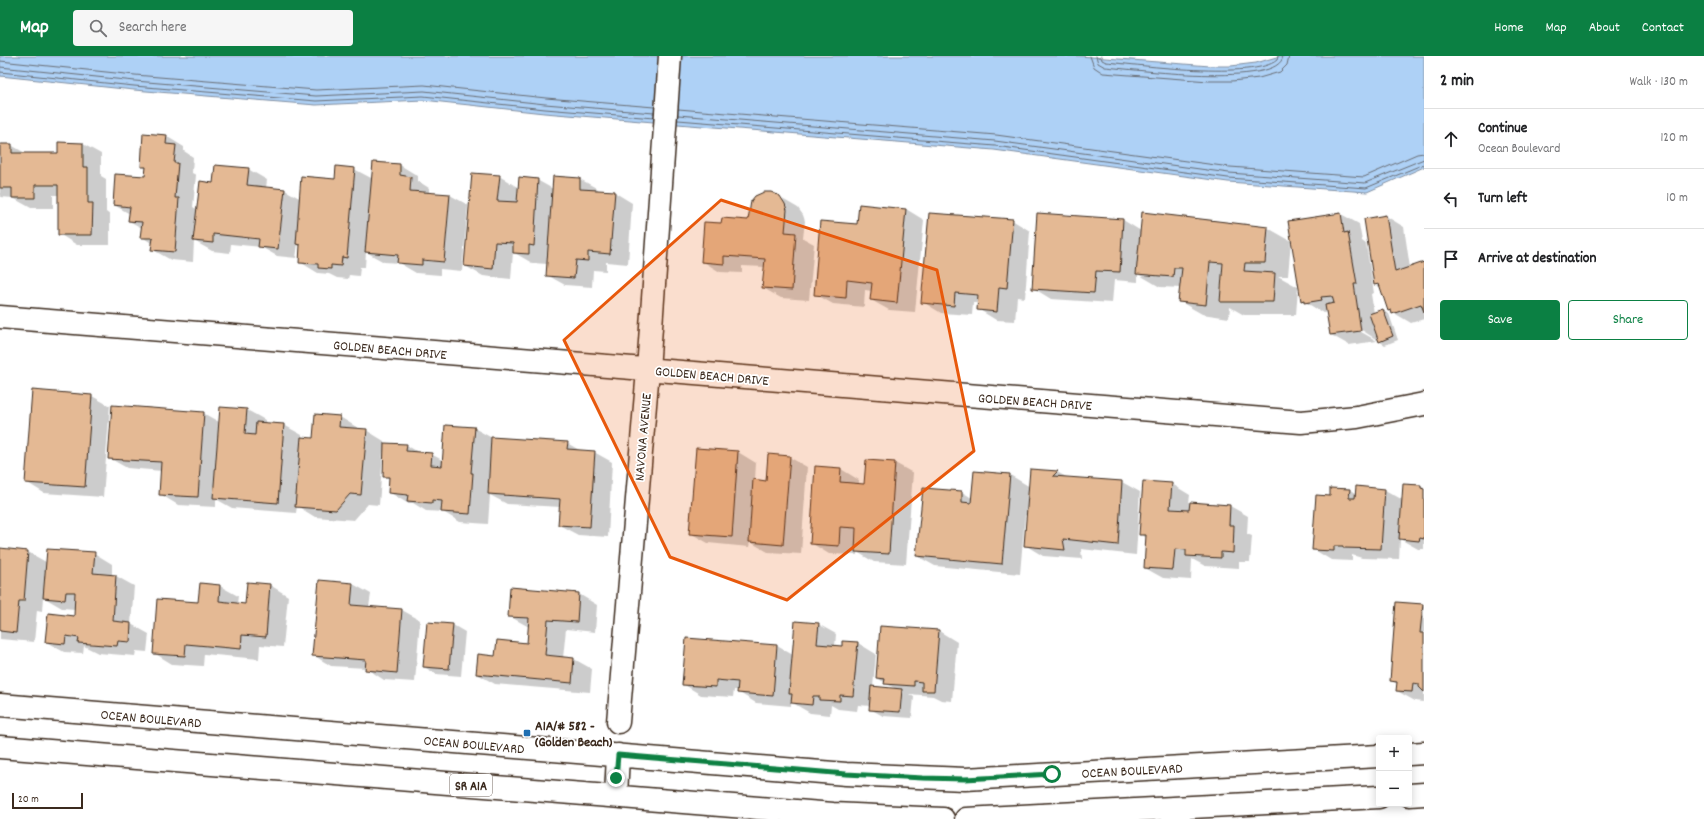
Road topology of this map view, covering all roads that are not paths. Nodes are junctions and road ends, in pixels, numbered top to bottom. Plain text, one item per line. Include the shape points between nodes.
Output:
1 (670, 56) edge
2 (0, 318) edge
3 (648, 370) junction
4 (1424, 404) edge
5 (0, 705) edge
6 (618, 722) dead end
7 (0, 747) edge
8 (1424, 753) edge
9 (1412, 754) edge
10 (618, 755) junction
11 (1376, 756) edge
12 (1424, 794) edge
13 (1412, 795) edge
14 (616, 796) junction
15 (1376, 797) edge
16 (943, 819) edge
17 (966, 819) edge

1 - 3 main road, NAVONA AVENUE
2 - 3 main road, GOLDEN BEACH DRIVE
3 - 4 main road, GOLDEN BEACH DRIVE via 1301,422 1357,417
3 - 6 main road, NAVONA AVENUE
5 - 10 main road, OCEAN BOULEVARD
7 - 14 main road, SR A1A
8 - 9 main road
10 - 11 main road, OCEAN BOULEVARD via 846,774 965,779
10 - 14 main road
12 - 13 main road
14 - 16 main road, SR A1A via 832,814
15 - 17 main road

